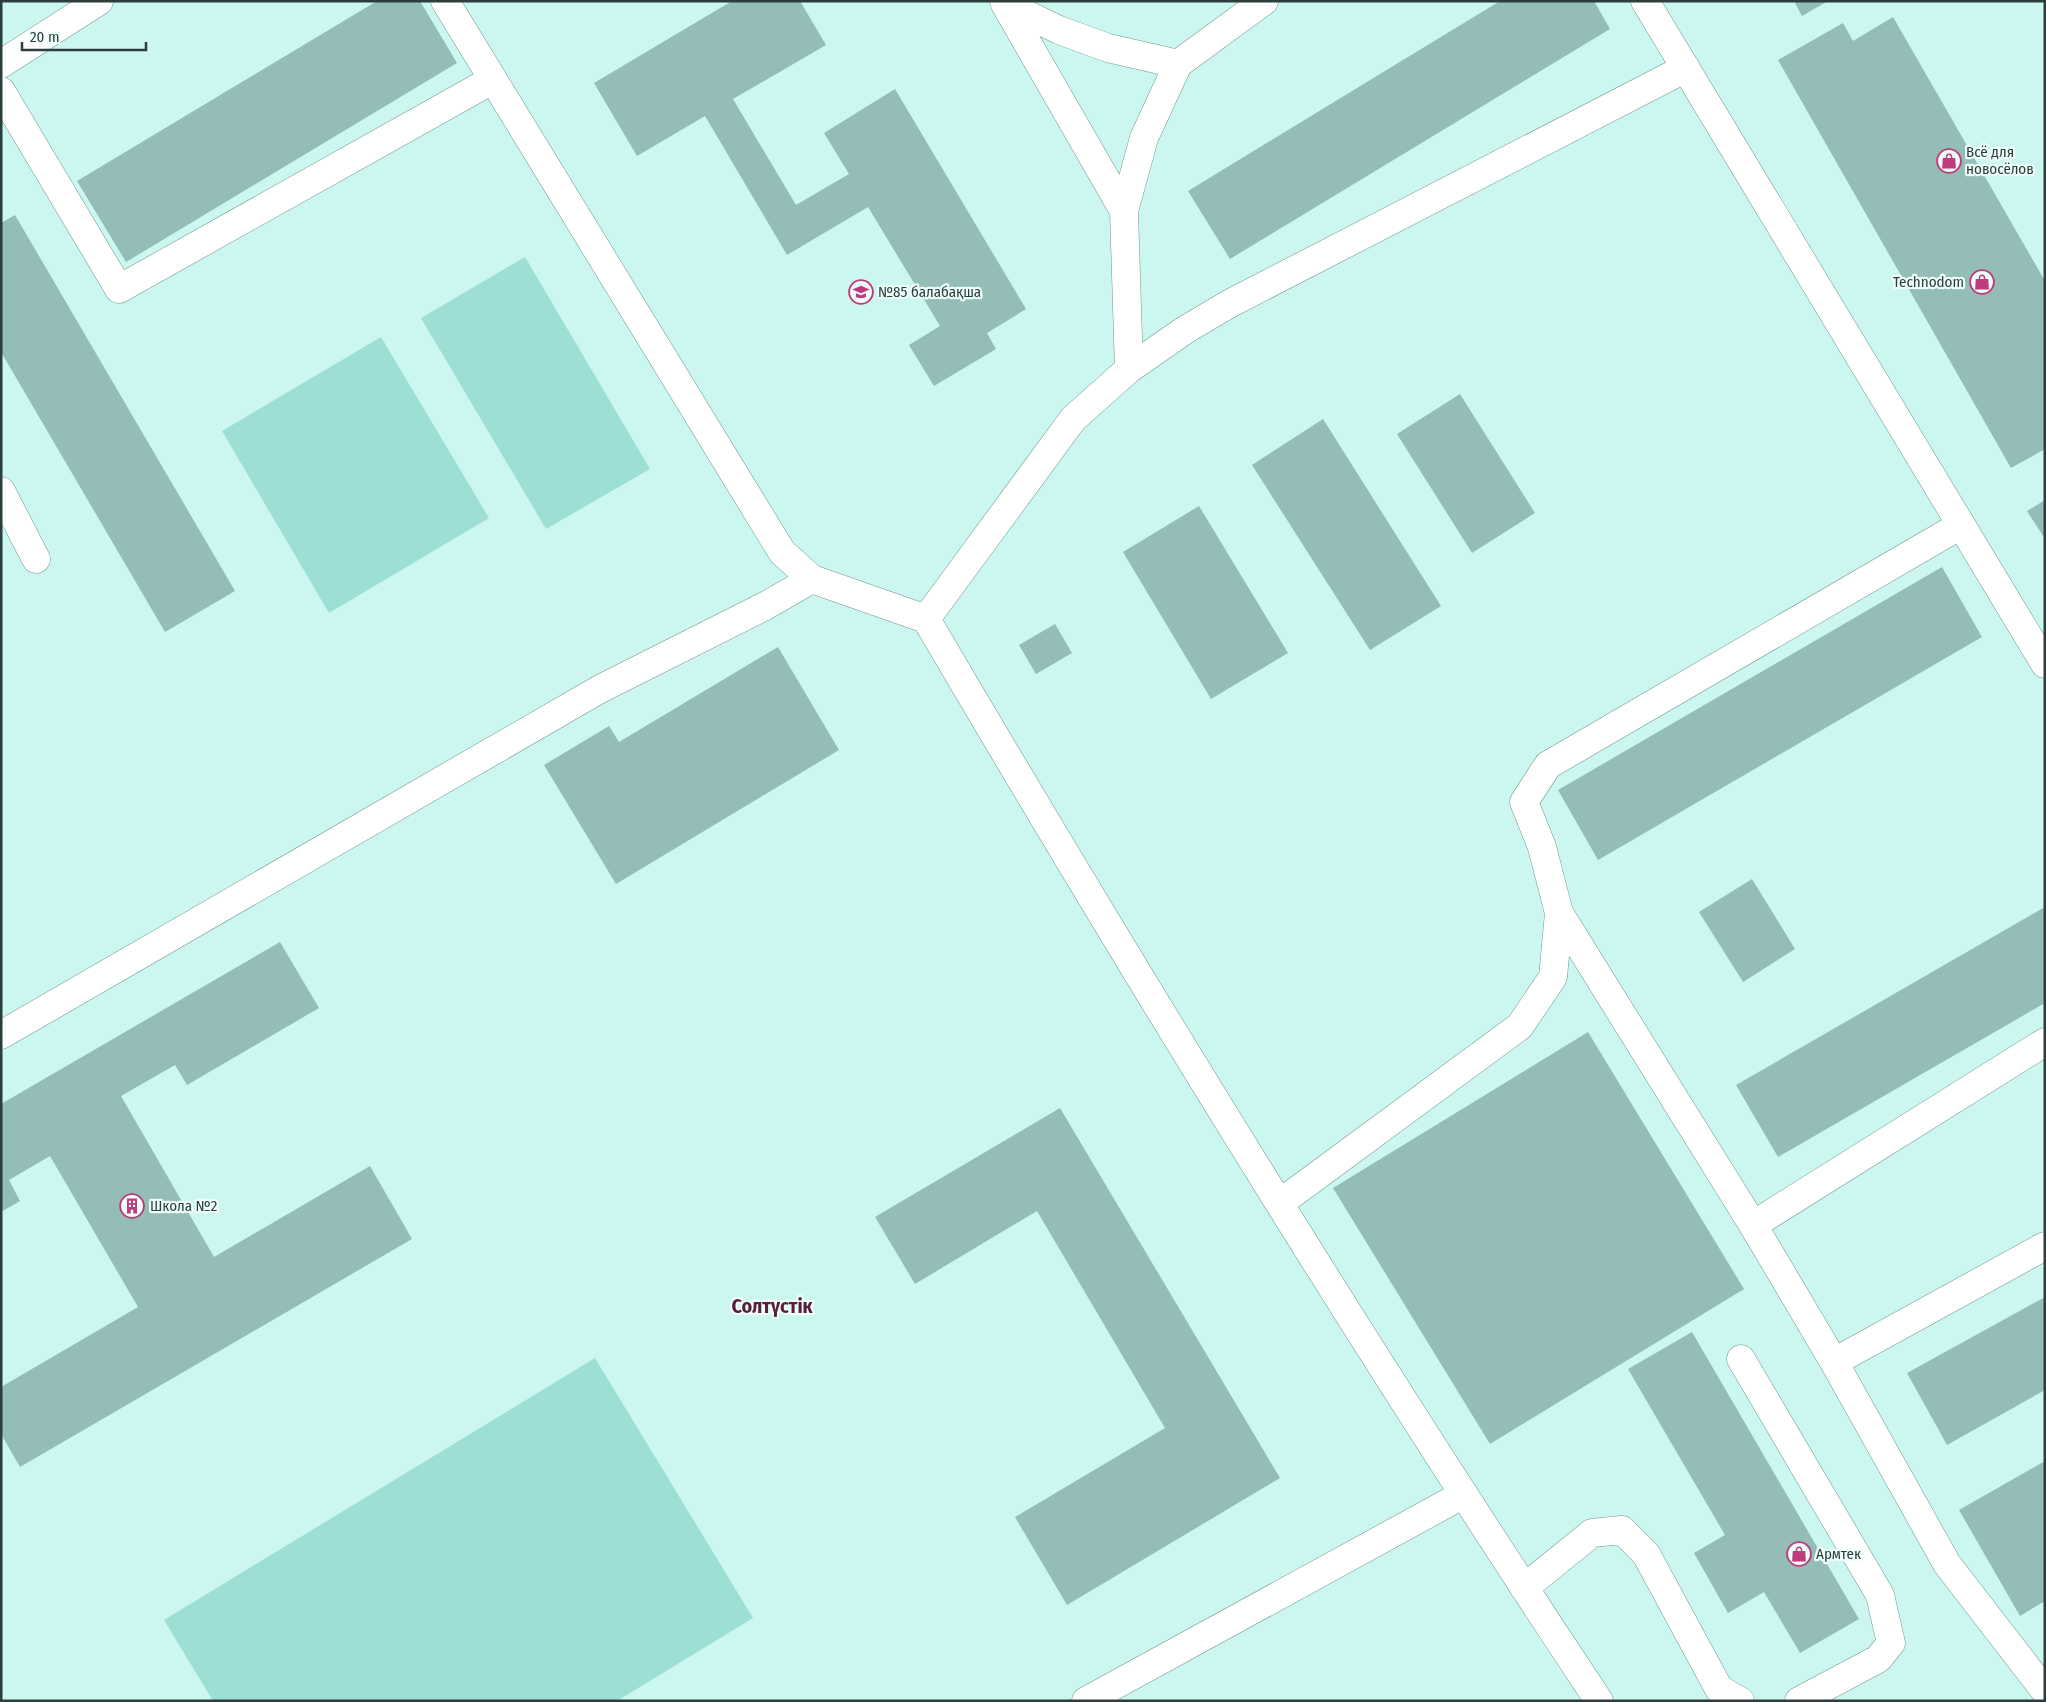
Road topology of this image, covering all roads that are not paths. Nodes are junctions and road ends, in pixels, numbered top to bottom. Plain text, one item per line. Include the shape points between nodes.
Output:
1 (99, 1) edge
2 (446, 1) edge
3 (1264, 1) edge
4 (1645, 1) edge
5 (1004, 3) edge
6 (1, 64) edge
7 (1178, 64) junction
8 (1686, 68) junction
9 (492, 80) junction
10 (1, 91) edge
11 (1124, 212) junction
12 (1129, 369) junction
13 (1, 491) edge
14 (1961, 525) junction
15 (36, 559) dead end
16 (812, 579) junction
17 (926, 619) junction
18 (2045, 664) edge
19 (1559, 913) junction
20 (1, 1036) edge
21 (2045, 1042) edge
22 (1280, 1203) junction
23 (1753, 1225) junction
24 (2045, 1246) edge
25 (1741, 1359) dead end
26 (1834, 1362) junction
27 (1464, 1494) junction
28 (1524, 1588) junction
29 (2045, 1691) edge
30 (1086, 1701) edge
31 (1599, 1701) edge
32 (1740, 1701) edge
33 (1799, 1701) edge

1 - 6 lane
2 - 9 lane
3 - 7 lane
4 - 8 lane
5 - 7 lane via 1059,30 1108,48
5 - 11 lane
7 - 11 lane via 1144,138
8 - 12 lane via 1229,304
8 - 14 lane
9 - 10 lane via 119,289
9 - 16 lane via 782,552
11 - 12 lane
12 - 17 lane via 1073,419
13 - 15 lane
14 - 18 lane
14 - 19 lane via 1548,765 1524,802 1542,847
16 - 17 lane
16 - 20 lane via 600,689
17 - 22 lane via 1063,852
19 - 22 lane via 1553,977 1520,1026
19 - 23 lane
21 - 23 lane
22 - 27 lane
23 - 26 lane
24 - 26 lane
25 - 33 lane via 1880,1595 1890,1643 1878,1658
26 - 29 lane via 1947,1564
27 - 28 lane
27 - 30 lane
28 - 31 lane
28 - 32 lane via 1592,1533 1622,1530 1646,1554 1719,1689

